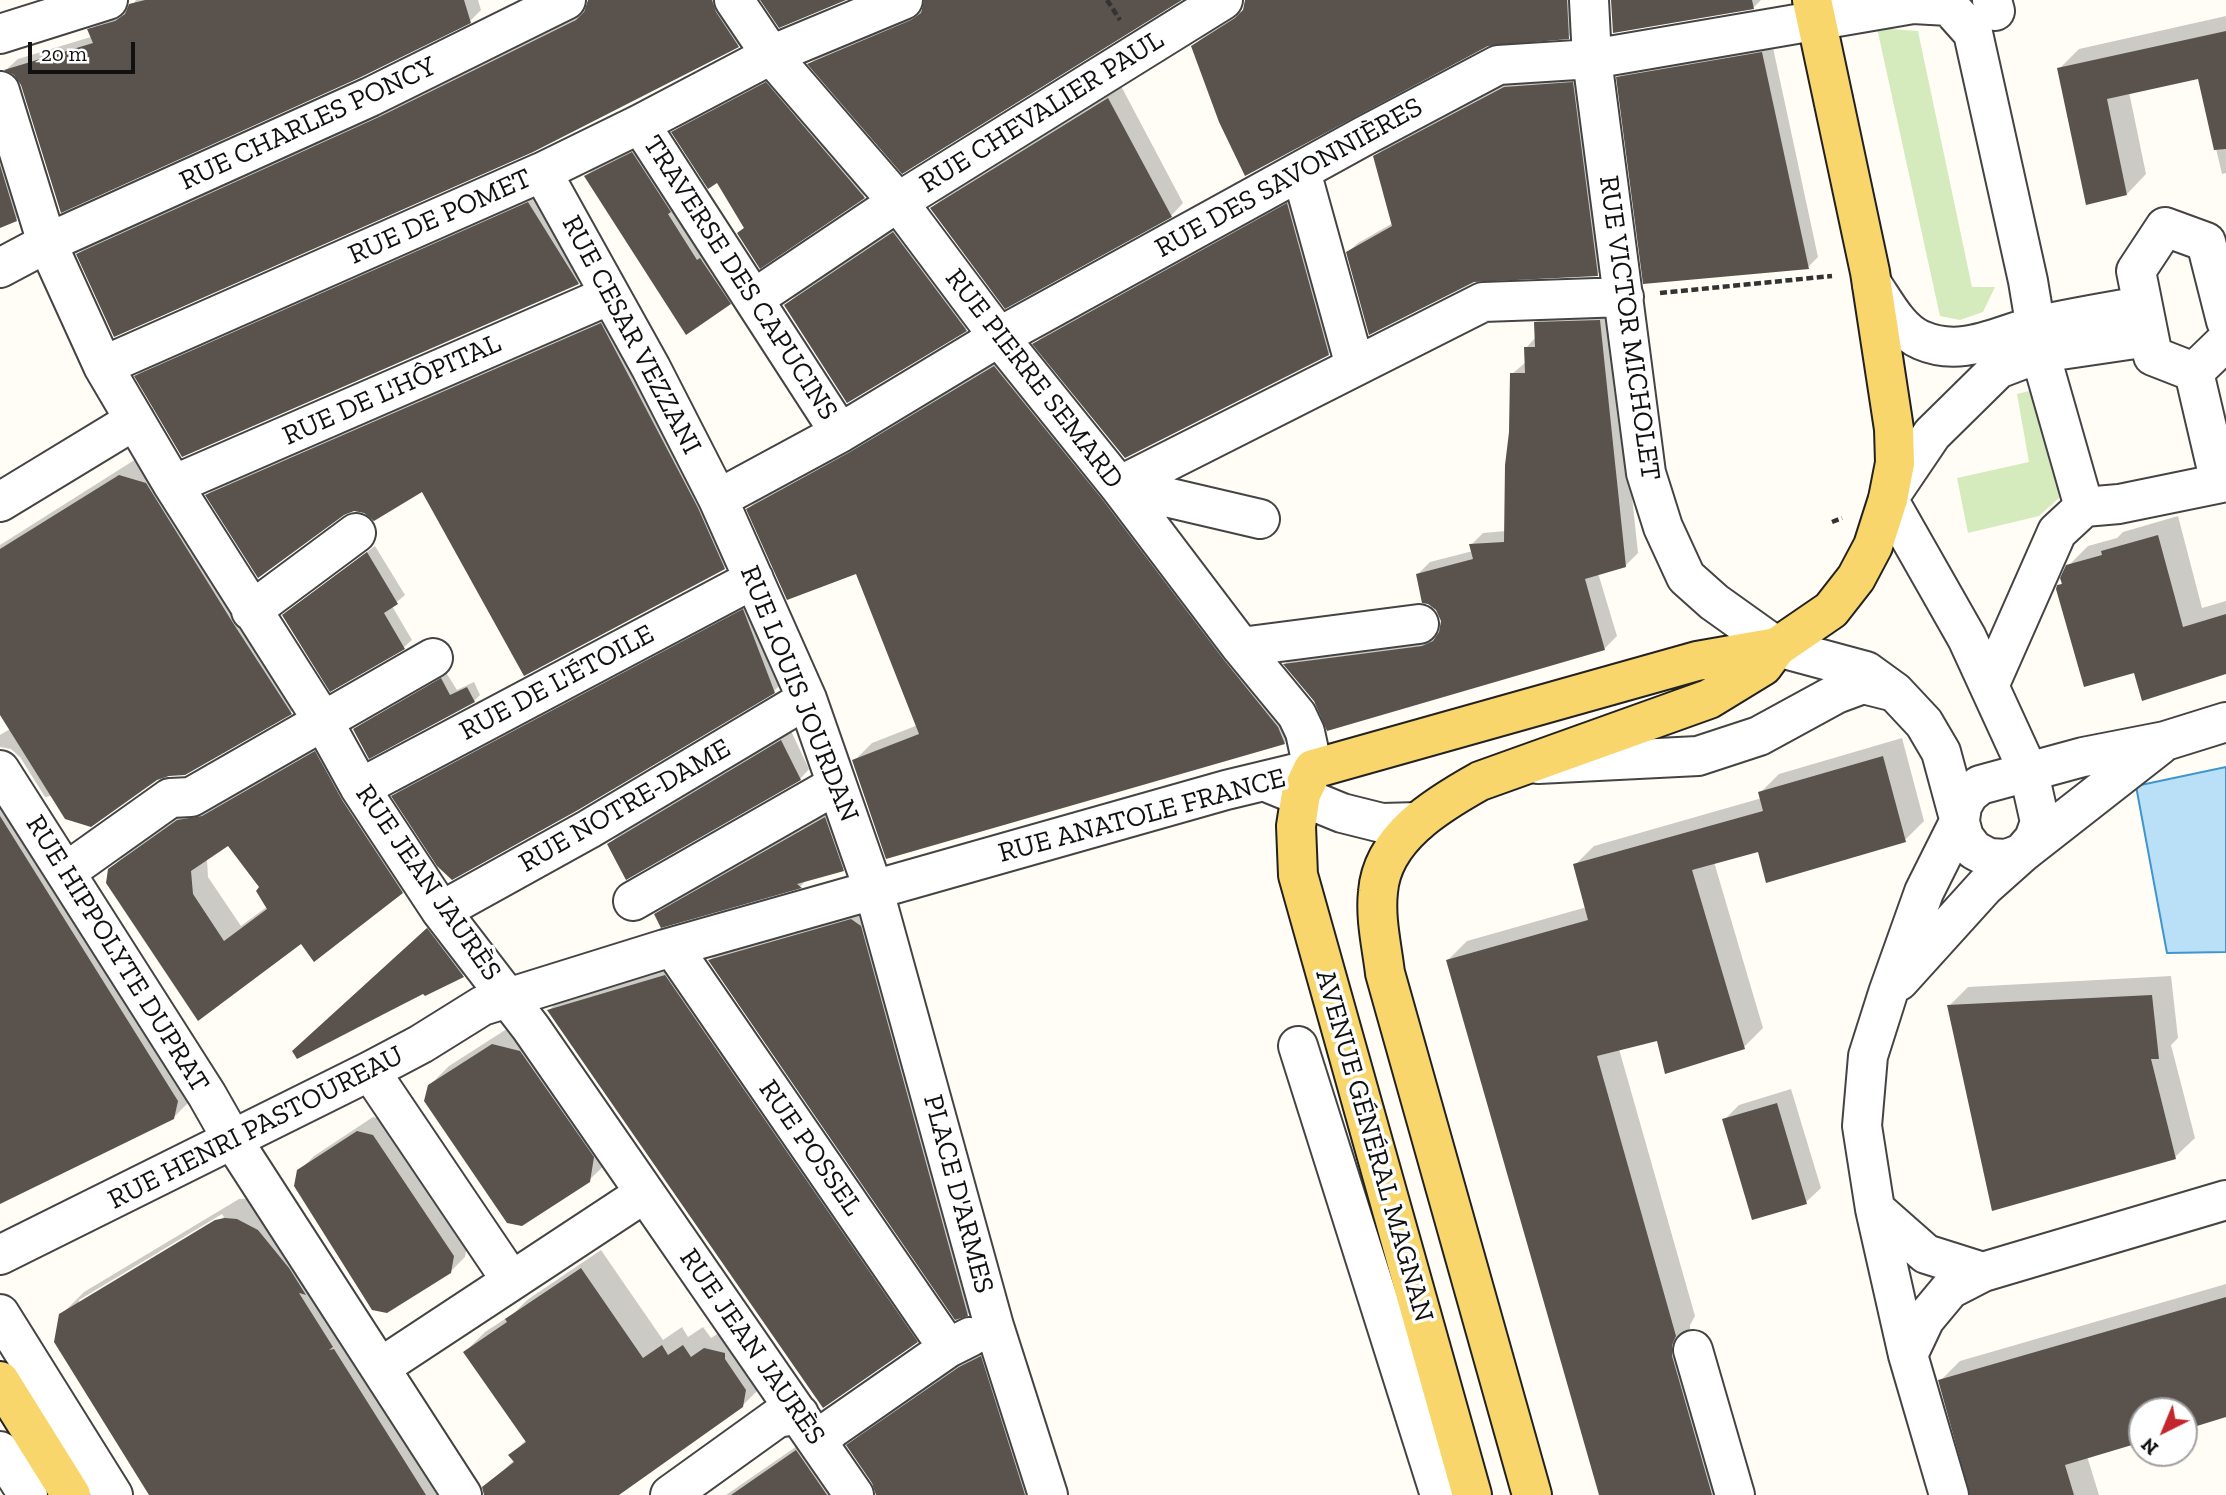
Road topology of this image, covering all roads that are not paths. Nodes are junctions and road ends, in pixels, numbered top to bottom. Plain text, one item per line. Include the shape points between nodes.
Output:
1 (108, 0) edge
2 (566, 0) edge
3 (734, 0) edge
4 (903, 0) edge
5 (1223, 0) edge
6 (1588, 0) edge
7 (1917, 2) edge
8 (1814, 10) edge
9 (0, 34) edge
10 (771, 55) junction
11 (1592, 59) junction
12 (0, 92) edge
13 (640, 124) junction
14 (1301, 171) junction
15 (542, 172) junction
16 (898, 202) junction
17 (47, 243) junction
18 (0, 268) edge
19 (1871, 278) junction
20 (610, 295) junction
21 (1624, 296) junction
22 (755, 298) junction
23 (2146, 321) junction
24 (2226, 321) edge
25 (999, 337) junction
26 (2038, 339) junction
27 (2226, 341) edge
28 (103, 366) junction
29 (1355, 366) junction
30 (2194, 372) junction
31 (135, 421) junction
32 (840, 433) junction
33 (2223, 482) edge
34 (173, 485) junction
35 (1119, 486) junction
36 (718, 499) junction
37 (1888, 499) junction
38 (0, 502) edge
39 (2084, 507) junction
40 (1260, 519) dead end
41 (356, 533) dead end
42 (754, 579) junction
43 (251, 611) junction
44 (1419, 624) dead end
45 (1241, 647) junction
46 (1777, 648) junction
47 (433, 658) dead end
48 (1895, 692) junction
49 (807, 699) junction
50 (1995, 700) junction
51 (323, 721) junction
52 (2226, 722) edge
53 (2165, 741) junction
54 (1525, 765) junction
55 (0, 770) edge
56 (1307, 782) junction
57 (836, 785) junction
58 (2020, 786) junction
59 (360, 788) junction
60 (1960, 820) junction
61 (1418, 822) junction
62 (2022, 853) junction
63 (66, 872) junction
64 (874, 891) junction
65 (633, 901) dead end
66 (441, 911) junction
67 (673, 948) junction
68 (1888, 993) junction
69 (509, 998) junction
70 (1298, 1046) dead end
71 (370, 1071) junction
72 (232, 1139) junction
73 (645, 1193) junction
74 (2226, 1200) edge
75 (1875, 1209) junction
76 (0, 1255) edge
77 (1983, 1272) junction
78 (511, 1280) junction
79 (0, 1314) edge
80 (994, 1326) junction
81 (948, 1348) junction
82 (1693, 1350) dead end
83 (1908, 1355) junction
84 (381, 1367) junction
85 (0, 1381) edge
86 (808, 1428) junction
87 (0, 1451) edge
88 (28, 1495) edge
89 (71, 1495) edge
90 (113, 1495) edge
91 (463, 1495) edge
92 (670, 1495) edge
93 (854, 1495) edge
94 (1048, 1495) edge
95 (1440, 1495) edge
96 (1472, 1495) edge
97 (1532, 1495) edge
98 (1735, 1495) edge
99 (1949, 1495) edge

1 - 9 street
2 - 17 street, RUE CHARLES PONCY via 370,97
3 - 10 street, RUE PIERRE SEMARD
4 - 10 street, RUE DE POMET
5 - 16 street, RUE CHEVALIER PAUL
6 - 11 street, RUE VICTOR MICHOLET
7 - 8 street, RUE DES SAVONNIÈRES
7 - 26 street, RUE DES SAVONNIÈRES via 1949,6 1973,33
8 - 11 street, RUE DES SAVONNIÈRES
8 - 19 main road, AVENUE GÉNÉRAL MAGNAN
10 - 13 street, RUE DE POMET
10 - 16 street, RUE PIERRE SEMARD
11 - 14 street, RUE DES SAVONNIÈRES via 1498,65
11 - 21 street, RUE VICTOR MICHOLET
12 - 17 street, RUE JEAN JAURÈS
13 - 15 street, RUE DE POMET
13 - 22 street, TRAVERSE DES CAPUCINS
14 - 25 street, RUE DES SAVONNIÈRES
14 - 29 street
15 - 20 street, RUE CESAR VEZZANI
15 - 28 street, RUE DE POMET
16 - 22 street, RUE CHEVALIER PAUL
16 - 25 street, RUE PIERRE SEMARD
17 - 18 street, RUE CHARLES PONCY
17 - 28 street, RUE JEAN JAURÈS
19 - 26 street via 1900,324 1920,340 1975,346
19 - 37 main road, AVENUE GÉNÉRAL MAGNAN via 1894,429 1895,463
20 - 34 street, RUE DE L'HÔPITAL
20 - 36 street, RUE CESAR VEZZANI
21 - 29 street via 1483,302
21 - 46 street, RUE VICTOR MICHOLET via 1646,473 1663,527 1686,577
22 - 32 street, TRAVERSE DES CAPUCINS
23 - 24 street via 2136,271 2165,227 2206,242
23 - 26 street
23 - 30 street via 2153,356
25 - 32 street, RUE DES SAVONNIÈRES
25 - 35 street, RUE PIERRE SEMARD
26 - 37 street via 1998,369 1933,433
26 - 39 street, RUE DES SAVONNIÈRES
27 - 30 street
28 - 31 street, RUE JEAN JAURÈS
29 - 35 street
30 - 33 street
31 - 34 street, RUE JEAN JAURÈS
31 - 38 street
32 - 36 street, RUE DES SAVONNIÈRES
33 - 39 street
34 - 43 street, RUE JEAN JAURÈS
35 - 40 street
35 - 45 street, RUE PIERRE SEMARD
36 - 42 street, RUE LOUIS JOURDAN
37 - 46 main road, AVENUE GÉNÉRAL MAGNAN via 1856,578 1831,610
37 - 50 street via 1967,638
39 - 50 street via 2057,532
41 - 43 street
42 - 49 street, RUE LOUIS JOURDAN
42 - 59 street, RUE DE L'ÉTOILE
43 - 51 street, RUE JEAN JAURÈS
44 - 45 street
45 - 56 street, RUE PIERRE SEMARD via 1297,715 1305,732
46 - 48 street via 1866,671
46 - 54 main road, AVENUE GÉNÉRAL MAGNAN via 1763,666 1709,699
46 - 56 main road, RUE ANATOLE FRANCE via 1697,661
47 - 51 street
48 - 54 street via 1863,684 1759,736 1699,756
48 - 60 street via 1936,741
49 - 57 street, RUE LOUIS JOURDAN
49 - 66 street, RUE NOTRE-DAME via 589,830
50 - 58 street
51 - 59 street, RUE JEAN JAURÈS
51 - 63 street via 191,797 170,798
52 - 53 street
53 - 58 street via 2083,757
53 - 62 street
54 - 61 main road, AVENUE GÉNÉRAL MAGNAN via 1479,781
55 - 63 street, RUE HIPPOLYTE DUPRAT
56 - 61 street via 1342,813 1382,823
56 - 64 street, RUE ANATOLE FRANCE via 1263,781
56 - 96 main road, AVENUE GÉNÉRAL MAGNAN via 1296,826 1298,875
57 - 64 street, RUE LOUIS JOURDAN
57 - 65 street
58 - 60 street via 1980,785 1962,806
58 - 62 street via 2040,822
59 - 66 street, RUE JEAN JAURÈS
60 - 62 street via 1964,837 1974,850 1989,858 2007,859
60 - 68 street via 1924,892
61 - 97 main road, AVENUE GÉNÉRAL MAGNAN via 1383,866 1378,921 1385,973
62 - 68 street via 1985,886
63 - 72 street, RUE HIPPOLYTE DUPRAT
64 - 67 street, RUE ANATOLE FRANCE
64 - 80 street, PLACE D'ARMES
66 - 69 street, RUE JEAN JAURÈS
67 - 69 street, RUE ANATOLE FRANCE
67 - 81 street, RUE POSSEL
68 - 75 street via 1868,1055 1862,1126
69 - 71 street, RUE HENRI PASTOUREAU via 482,1006
69 - 73 street, RUE JEAN JAURÈS
70 - 95 street
71 - 72 street, RUE HENRI PASTOUREAU
71 - 78 street
72 - 76 street, RUE HENRI PASTOUREAU
72 - 84 street, RUE HIPPOLYTE DUPRAT
73 - 78 street
73 - 86 street, RUE JEAN JAURÈS
74 - 77 street
75 - 77 street via 1926,1254
75 - 83 street
77 - 83 street via 1950,1289 1925,1319
78 - 84 street
79 - 90 street
80 - 81 street
80 - 94 street, PLACE D'ARMES
81 - 86 street via 833,1428
82 - 98 street
83 - 99 street
84 - 91 street, RUE HIPPOLYTE DUPRAT
85 - 89 main road
86 - 92 street via 776,1418
86 - 93 street, RUE JEAN JAURÈS
87 - 88 street

